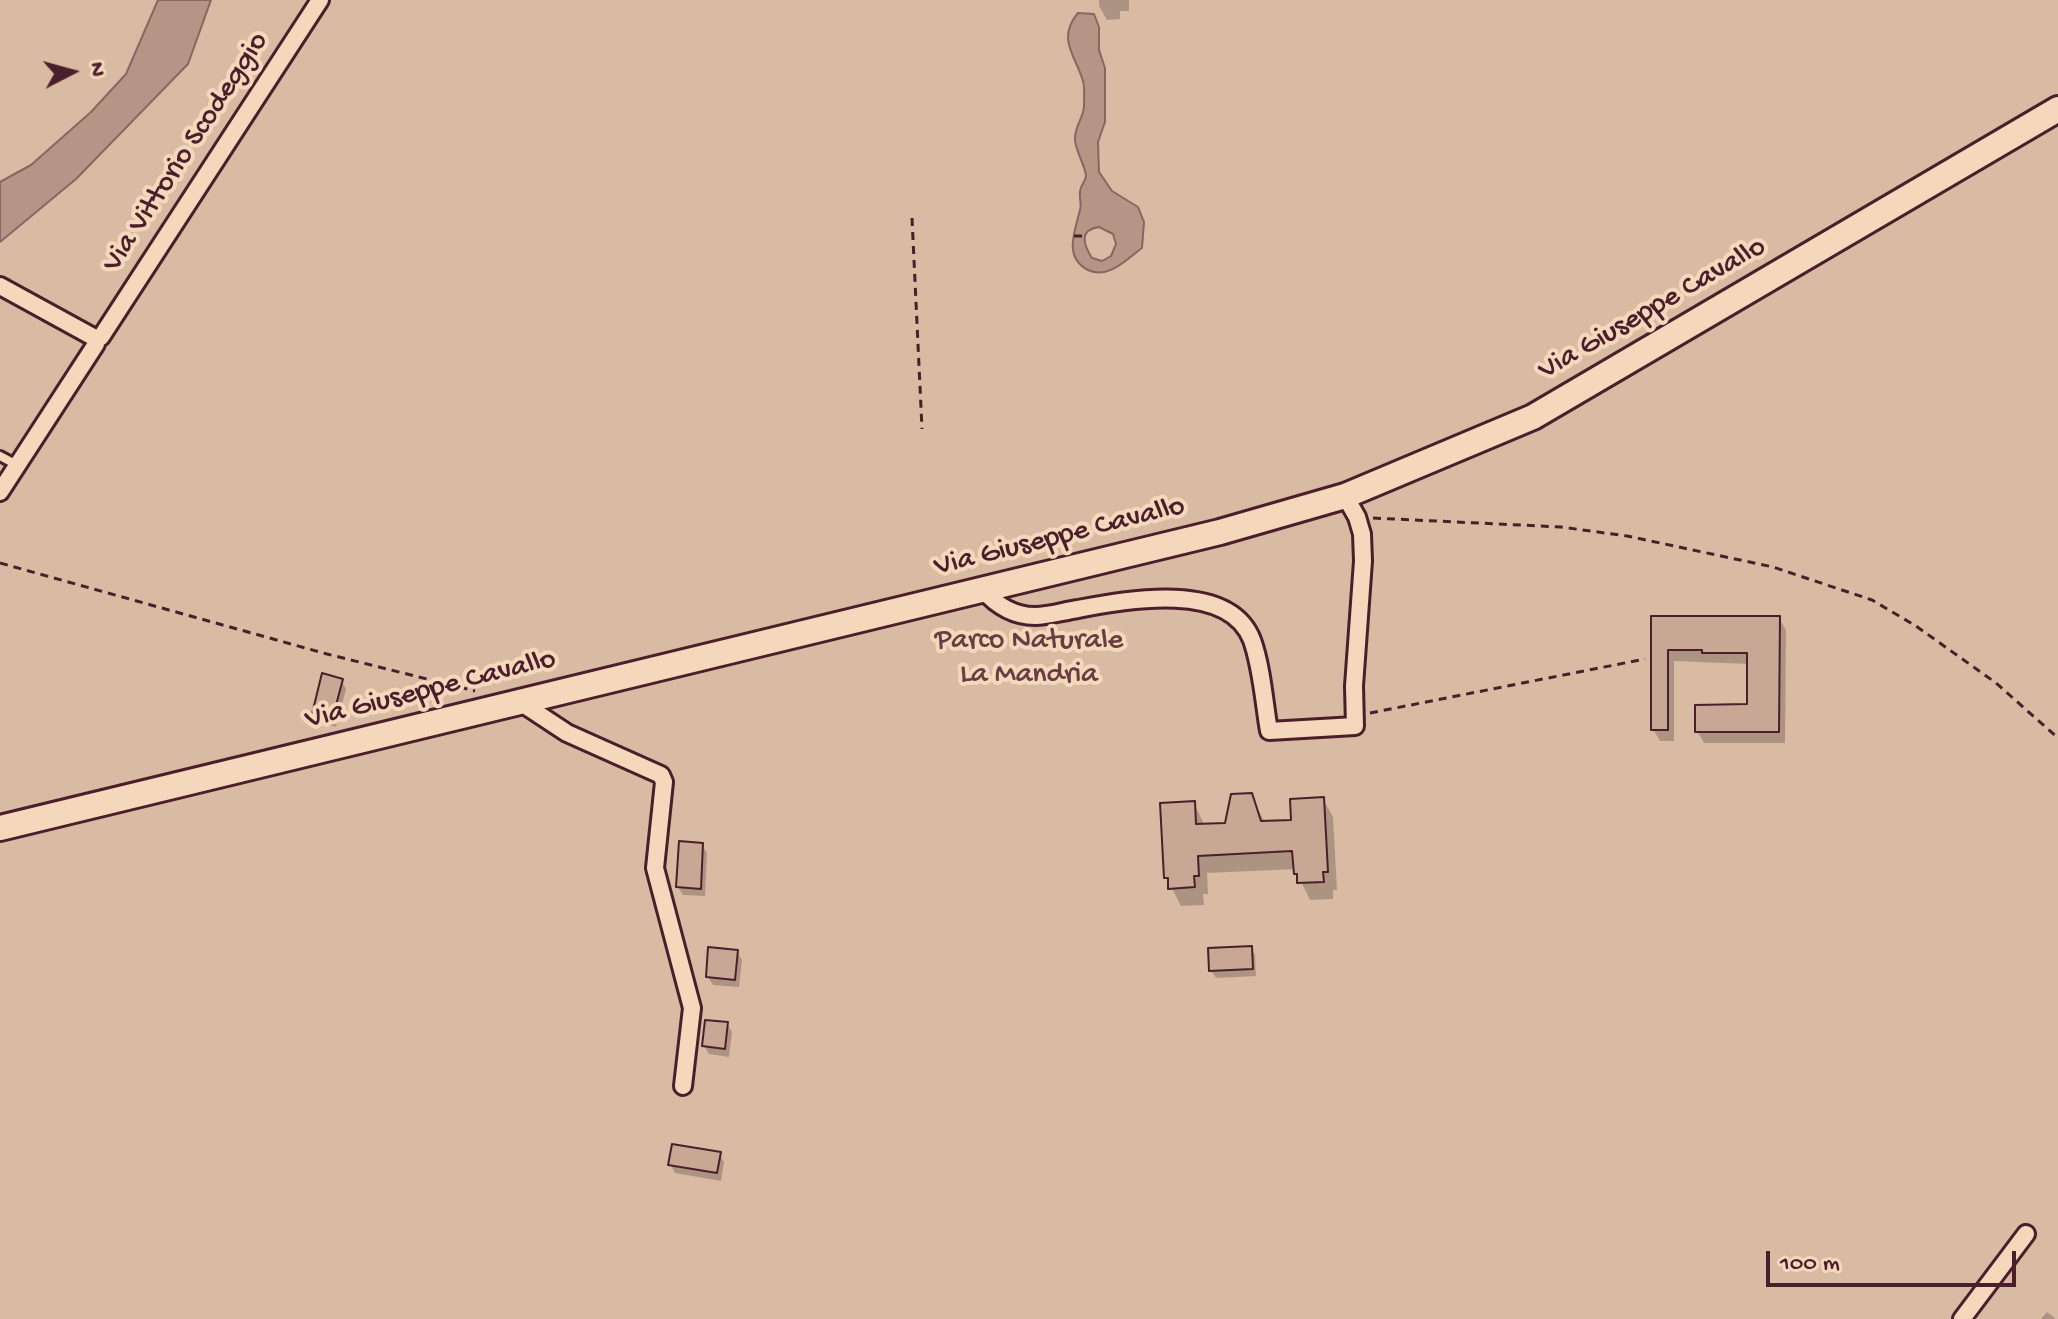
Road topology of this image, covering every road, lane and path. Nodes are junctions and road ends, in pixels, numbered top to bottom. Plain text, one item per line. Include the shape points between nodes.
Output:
1 (320, 0) edge
2 (2058, 109) edge
3 (912, 218) dead end
4 (1074, 236) dead end
5 (1085, 236) dead end
6 (0, 286) edge
7 (97, 340) junction
8 (922, 429) dead end
9 (0, 456) edge
10 (17, 465) junction
11 (0, 492) edge
12 (1351, 506) junction
13 (0, 563) edge
14 (982, 589) junction
15 (1645, 659) dead end
16 (475, 691) dead end
17 (520, 702) junction
18 (1354, 716) junction
19 (2058, 738) edge
20 (0, 828) edge
21 (683, 1086) dead end
22 (2026, 1234) dead end
23 (1962, 1319) edge

1 - 7 street, Via Vittorio Scodeggio
2 - 12 street, Via Giuseppe Cavallo via 1533,417
3 - 8 path
4 - 5 path
6 - 7 street
7 - 10 street, Via Vittorio Scodeggio
9 - 10 lane
10 - 11 street, Via Vittorio Scodeggio
12 - 14 street, Via Giuseppe Cavallo
12 - 18 street via 1362,534 1363,561
12 - 19 path via 1627,536 1773,567 1872,600 1916,626 1996,683
13 - 16 path
14 - 17 street, Via Giuseppe Cavallo
14 - 18 street via 1012,612 1036,616 1143,599 1209,602 1232,615 1251,638 1269,731 1355,726
15 - 18 path
17 - 20 street, Via Giuseppe Cavallo
17 - 21 street via 567,733 661,775 664,782 655,868 692,1008
22 - 23 street

